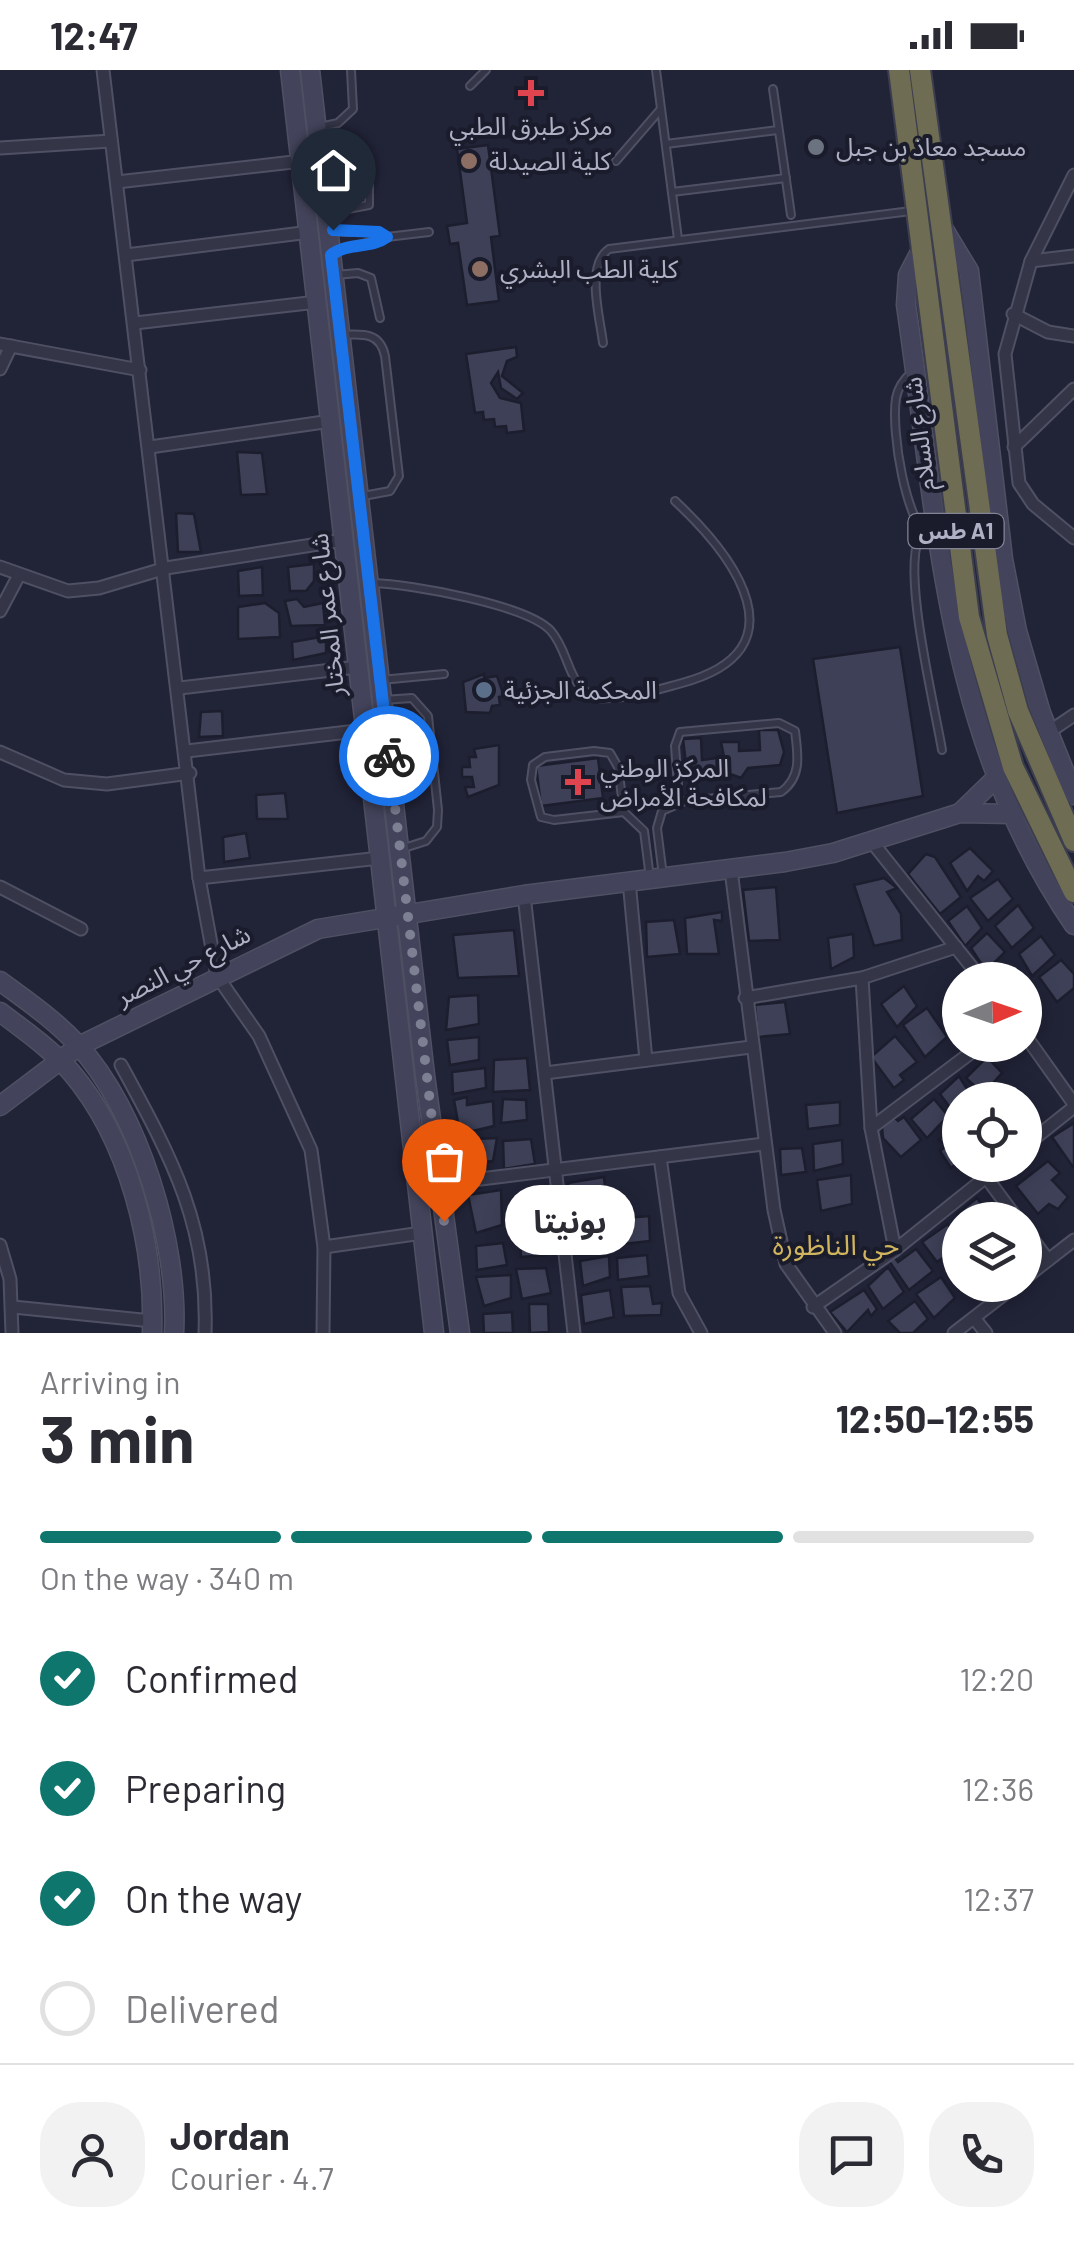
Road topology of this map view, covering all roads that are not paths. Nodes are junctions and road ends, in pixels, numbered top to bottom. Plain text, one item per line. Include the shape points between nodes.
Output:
1 (103, 70) edge
2 (290, 70) edge
3 (310, 70) edge
4 (351, 70) edge
5 (486, 70) edge
6 (656, 70) edge
7 (900, 70) edge
8 (920, 70) edge
9 (470, 86) dead end
10 (772, 89) dead end
11 (661, 109) junction
12 (316, 127) junction
13 (778, 130) junction
14 (111, 140) junction
15 (666, 144) junction
16 (0, 148) edge
17 (302, 161) junction
18 (616, 161) dead end
19 (369, 172) dead end
20 (1074, 175) edge
21 (786, 178) junction
22 (116, 182) junction
23 (672, 192) junction
24 (918, 210) junction
25 (791, 215) dead end
26 (321, 224) junction
27 (943, 228) junction
28 (429, 232) dead end
29 (387, 237) junction
30 (678, 239) junction
31 (922, 248) junction
32 (126, 255) junction
33 (331, 255) junction
34 (1074, 256) edge
35 (1031, 261) junction
36 (334, 276) junction
37 (318, 302) junction
38 (1013, 314) junction
39 (380, 318) dead end
40 (134, 323) junction
41 (341, 336) junction
42 (1074, 336) edge
43 (603, 343) dead end
44 (5, 345) edge
45 (0, 369) edge
46 (140, 370) junction
47 (916, 370) junction
48 (1074, 389) edge
49 (331, 421) junction
50 (150, 446) junction
51 (1014, 447) junction
52 (359, 496) junction
53 (675, 501) dead end
54 (921, 534) junction
55 (1074, 538) edge
56 (344, 540) junction
57 (939, 547) junction
58 (0, 567) edge
59 (166, 568) junction
60 (18, 577) junction
61 (358, 584) junction
62 (0, 610) edge
63 (357, 666) junction
64 (444, 674) dead end
65 (379, 680) junction
66 (180, 688) junction
67 (382, 700) junction
68 (1074, 715) edge
69 (366, 730) junction
70 (1049, 732) junction
71 (942, 750) dead end
72 (187, 751) junction
73 (0, 752) edge
74 (190, 774) junction
75 (995, 778) junction
76 (678, 786) dead end
77 (1074, 794) edge
78 (624, 812) junction
79 (960, 813) junction
80 (1012, 814) junction
81 (1074, 841) edge
82 (872, 842) junction
83 (400, 848) junction
84 (380, 858) junction
85 (732, 870) junction
86 (199, 878) junction
87 (656, 878) junction
88 (628, 882) junction
89 (0, 887) edge
90 (1074, 892) edge
91 (524, 895) junction
92 (409, 912) junction
93 (386, 916) junction
94 (1074, 925) edge
95 (81, 928) dead end
96 (956, 948) junction
97 (967, 962) edge
98 (217, 976) junction
99 (862, 978) junction
100 (0, 981) edge
101 (745, 998) junction
102 (0, 1012) edge
103 (79, 1046) junction
104 (750, 1047) junction
105 (60, 1060) junction
106 (646, 1060) junction
107 (1042, 1060) edge
108 (958, 1062) edge
109 (121, 1065) dead end
110 (544, 1073) junction
111 (425, 1074) junction
112 (405, 1077) junction
113 (0, 1106) edge
114 (1074, 1106) edge
115 (871, 1128) junction
116 (1042, 1132) edge
117 (764, 1144) junction
118 (660, 1157) junction
119 (556, 1171) junction
120 (980, 1182) edge
121 (440, 1184) junction
122 (155, 1199) junction
123 (137, 1207) junction
124 (422, 1233) junction
125 (1074, 1240) edge
126 (0, 1245) edge
127 (324, 1247) junction
128 (895, 1250) junction
129 (1042, 1252) edge
130 (1048, 1260) junction
131 (1042, 1265) edge
132 (994, 1302) edge
133 (13, 1307) junction
134 (814, 1307) junction
135 (974, 1318) junction
136 (152, 1327) edge
137 (12, 1333) edge
138 (174, 1333) edge
139 (205, 1333) edge
140 (323, 1333) edge
141 (434, 1333) edge
142 (460, 1333) edge
143 (574, 1333) edge
144 (701, 1333) edge
145 (835, 1333) edge
146 (954, 1333) edge
147 (986, 1333) edge

1 - 14 street
2 - 17 street, شارع عمر المختار
3 - 12 street, شارع عمر المختار
4 - 12 lane via 349,115
5 - 9 lane
6 - 11 lane
7 - 24 highway, شارع السلام / طس A1
8 - 27 highway, شارع السلام
10 - 13 lane
11 - 15 lane
11 - 18 lane
12 - 26 street, شارع عمر المختار
13 - 15 lane
13 - 21 lane
14 - 16 street
14 - 22 street
15 - 23 lane
17 - 22 street
17 - 26 street, شارع عمر المختار
19 - 26 lane via 369,206
20 - 35 street
21 - 23 lane
21 - 25 lane
22 - 32 street
23 - 30 lane
24 - 30 lane
24 - 31 highway, شارع السلام / طس A1
26 - 29 lane
26 - 32 street
26 - 33 street, شارع عمر المختار
26 - 37 street, شارع عمر المختار
27 - 70 street via 969,272 1010,598
27 - 81 highway, شارع السلام via 997,635 1018,710
28 - 29 lane
29 - 33 lane
30 - 43 lane via 600,256
31 - 47 street via 906,285
31 - 90 highway, شارع السلام / طس A1 via 976,647 1014,767
32 - 40 street
33 - 36 street, شارع عمر المختار
34 - 35 street
35 - 38 street
36 - 39 lane via 371,278
36 - 41 street, شارع عمر المختار
37 - 40 street
37 - 49 street, شارع عمر المختار
38 - 42 street via 1048,332
38 - 51 street via 1005,354
40 - 46 street
41 - 52 street, شارع عمر المختار
41 - 52 lane via 371,335 384,349 399,470 390,491
44 - 45 street
44 - 46 street
46 - 50 street
47 - 54 lane via 900,385 896,406 909,508
47 - 57 street
48 - 51 street
49 - 50 street
49 - 56 street, شارع عمر المختار
50 - 59 street
51 - 55 street via 1022,492
52 - 61 street, شارع عمر المختار
53 - 61 lane via 726,552 749,610 738,655 703,678 598,698 576,684 556,638 536,620 424,587
54 - 57 lane
54 - 71 lane via 914,589
56 - 59 street
56 - 61 street, شارع عمر المختار
57 - 75 street via 964,685
58 - 60 street
59 - 60 street via 68,591
59 - 66 street
60 - 62 street
61 - 63 street, شارع عمر المختار
61 - 65 street, شارع عمر المختار
63 - 66 street
63 - 69 street, شارع عمر المختار
64 - 65 lane
65 - 67 street, شارع عمر المختار
66 - 72 street
67 - 83 street, شارع عمر المختار
67 - 83 lane via 412,698 429,720 437,828 426,841
68 - 70 street
69 - 72 street
69 - 84 street, شارع عمر المختار
70 - 77 street
72 - 74 street
73 - 74 street via 64,780 106,784
74 - 86 street
75 - 79 street
75 - 80 street
76 - 87 lane via 674,746 680,732 779,723 794,731 797,768 787,788 685,801 662,811
78 - 78 lane via 610,753 550,756 533,765 535,808 544,819
78 - 87 lane via 644,831
79 - 80 street
79 - 82 street, شارع حي النصر
80 - 94 street
82 - 85 street, شارع حي النصر
82 - 96 street
83 - 92 street, شارع عمر المختار
84 - 86 street
84 - 93 street, شارع عمر المختار
85 - 87 street, شارع حي النصر
85 - 101 street
86 - 98 street
87 - 88 street, شارع حي النصر
88 - 91 street, شارع حي النصر
88 - 106 street
89 - 95 street
91 - 92 street, شارع حي النصر
91 - 110 street
92 - 93 street, شارع حي النصر
92 - 111 street, شارع عمر المختار
93 - 98 street, شارع حي النصر via 318,928
93 - 112 street, شارع عمر المختار
96 - 97 street
96 - 99 street
98 - 103 street, شارع حي النصر
98 - 127 street via 259,1036 294,1107 314,1165
99 - 101 street
99 - 115 street
100 - 103 street
101 - 104 street
102 - 105 street
103 - 105 street, شارع حي النصر
103 - 122 street via 130,1130
104 - 106 street
104 - 117 street
105 - 113 street, شارع حي النصر
105 - 123 street via 104,1122
106 - 110 street
107 - 114 street
108 - 115 street
109 - 139 street via 192,1212
110 - 119 street
111 - 112 street
111 - 121 street, شارع عمر المختار
112 - 124 street, شارع عمر المختار
114 - 116 street
115 - 128 street
117 - 118 street
117 - 134 street via 786,1264
118 - 119 street
118 - 144 street via 679,1294
119 - 121 street
119 - 143 street
120 - 128 street
121 - 142 street, شارع عمر المختار
122 - 123 street
122 - 138 street via 169,1262
123 - 136 street
124 - 127 street
124 - 141 street, شارع عمر المختار
125 - 130 street
126 - 133 street
127 - 140 street
128 - 134 street
129 - 130 street
130 - 131 street
132 - 135 street
133 - 136 street
133 - 137 street
134 - 145 street
135 - 146 street
135 - 147 street

